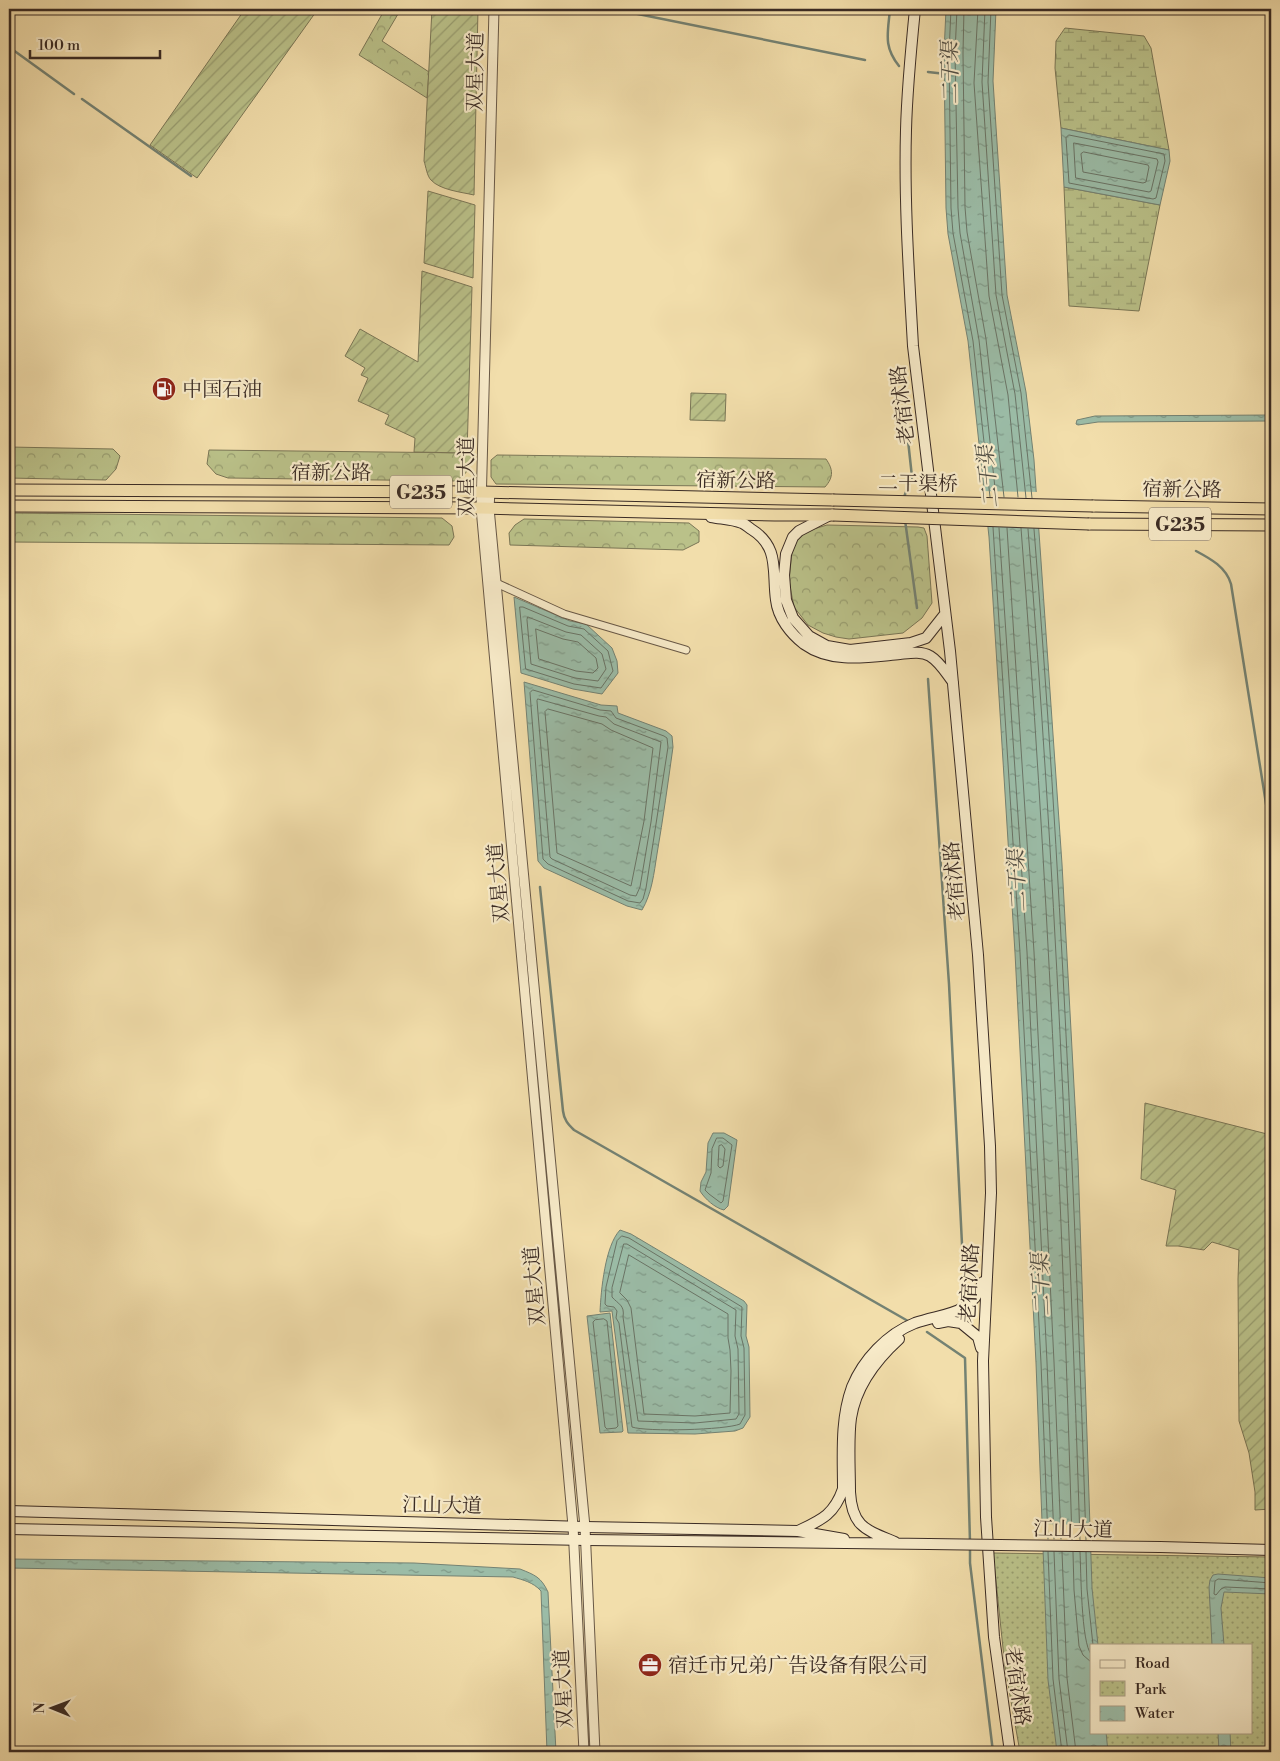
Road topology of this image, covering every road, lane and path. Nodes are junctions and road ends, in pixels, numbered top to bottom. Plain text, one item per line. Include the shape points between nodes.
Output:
1 (494, 9) edge
2 (916, 9) edge
3 (9, 490) edge
4 (486, 492) junction
5 (833, 500) joint
6 (9, 506) edge
7 (1093, 506) joint
8 (485, 508) junction
9 (1271, 509) edge
10 (691, 513) junction
11 (831, 515) junction
12 (1089, 524) joint
13 (1271, 525) edge
14 (492, 582) junction
15 (945, 614) junction
16 (686, 650) dead end
17 (953, 682) junction
18 (989, 1254) junction
19 (985, 1296) junction
20 (948, 1321) junction
21 (983, 1361) junction
22 (9, 1511) edge
23 (573, 1526) junction
24 (585, 1527) junction
25 (9, 1529) edge
26 (798, 1531) junction
27 (574, 1539) junction
28 (586, 1540) junction
29 (873, 1545) junction
30 (901, 1545) junction
31 (1271, 1550) edge
32 (584, 1752) edge
33 (595, 1752) edge
34 (1010, 1752) edge

1 - 4 street, 双星大道
2 - 15 main road, 老宿沭路 via 906,129 908,252 913,346
3 - 4 highway, 宿新公路 / G235
4 - 5 highway, 宿新公路 / G235
4 - 8 street, 双星大道
5 - 7 highway, 二干渠桥 / G235, bridge
6 - 8 highway, 宿新公路 / G235
7 - 9 highway, 宿新公路 / G235
8 - 10 highway, 宿新公路 / G235
8 - 14 street, 双星大道
10 - 11 highway, 宿新公路 / G235
10 - 17 main road via 742,523 762,536 774,562 780,616 795,636 815,652 835,657 865,658 918,652 930,655
11 - 12 highway, 二干渠桥 / G235, bridge
11 - 15 main road via 799,531 786,554 786,600 793,618 809,636 827,646 850,650 911,643 926,638
12 - 13 highway, 宿新公路 / G235
14 - 16 street via 564,614
14 - 23 street, 双星大道
14 - 24 street, 双星大道
15 - 17 main road, 老宿沭路
17 - 18 main road, 老宿沭路 via 979,964 990,1146
18 - 19 main road, 老宿沭路
18 - 26 main road via 974,1300 948,1314 915,1323 898,1332 865,1363 853,1387 844,1420 843,1490 834,1510
19 - 20 main road via 971,1310
19 - 21 main road, 老宿沭路
20 - 21 main road via 962,1323 978,1337
20 - 30 main road via 900,1338 884,1352 862,1386 851,1418 850,1503 854,1516 870,1532
21 - 34 main road, 老宿沭路 via 986,1517 994,1637
22 - 23 main road, 江山大道
23 - 24 main road, 江山大道
23 - 27 street, 双星大道
24 - 26 main road, 江山大道
24 - 28 street, 双星大道
25 - 27 main road, 江山大道
26 - 29 main road, 江山大道
27 - 28 main road, 江山大道
27 - 32 street, 双星大道
28 - 29 main road, 江山大道
28 - 33 street, 双星大道
29 - 30 main road, 江山大道
30 - 31 main road, 江山大道, bridge

